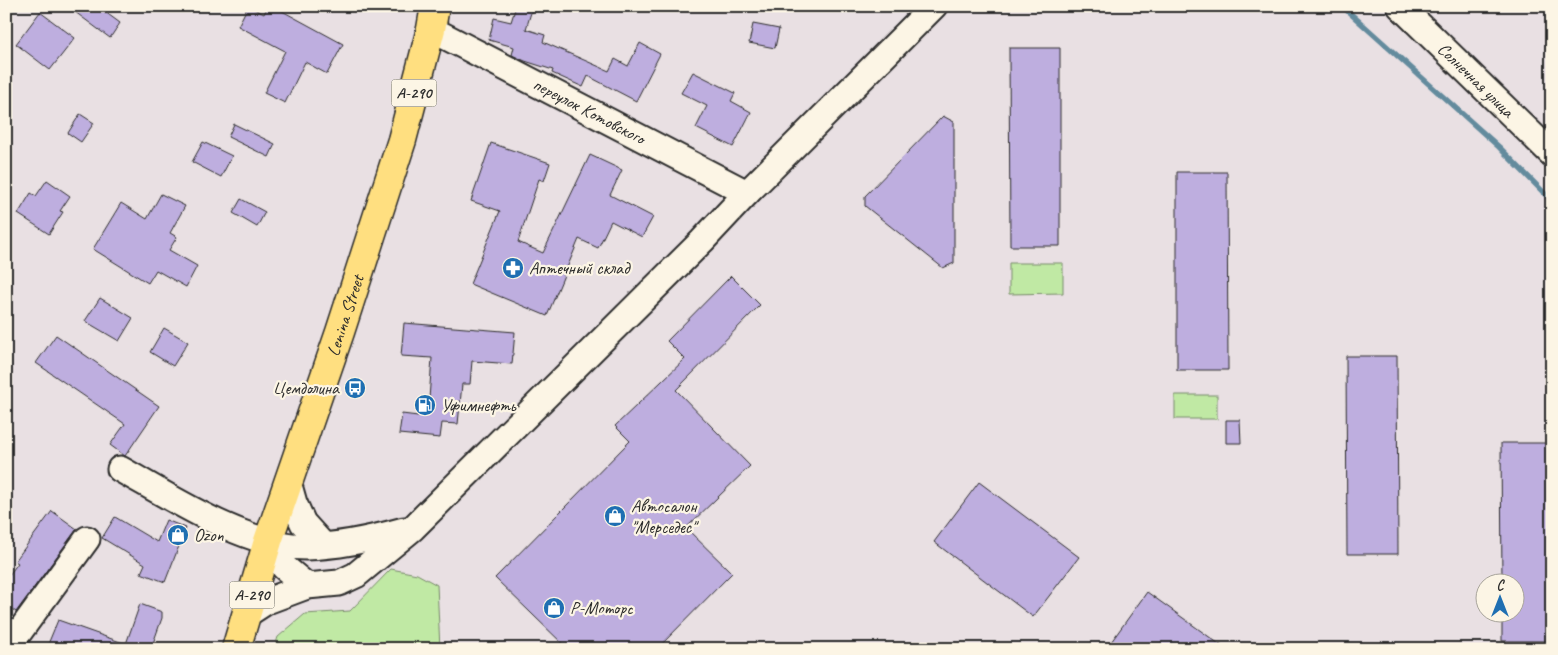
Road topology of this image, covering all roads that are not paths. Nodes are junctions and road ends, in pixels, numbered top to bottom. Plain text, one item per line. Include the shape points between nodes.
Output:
1 (934, 6) edge
2 (1400, 6) edge
3 (433, 17) edge
4 (1552, 154) edge
5 (747, 193) junction
6 (120, 470) dead end
7 (288, 482) junction
8 (412, 528) junction
9 (87, 539) dead end
10 (268, 542) junction
11 (323, 545) junction
12 (307, 586) junction
13 (247, 614) junction
14 (7, 649) edge
15 (236, 649) edge

1 - 5 street
2 - 4 street, Солнечная улица
3 - 5 street, переулок Котовского
3 - 7 highway, Lenina Street / А-290 via 402,140
5 - 8 street
6 - 10 street via 217,522
7 - 10 highway, Lenina Street / А-290
7 - 11 street via 304,523
8 - 11 street via 370,539
8 - 12 street via 356,575 339,583
9 - 14 street
10 - 11 street via 305,547
10 - 12 street via 284,566
10 - 13 highway, Lenina Street / А-290
12 - 13 street via 267,601
13 - 15 highway, Lenina Street / А-290

